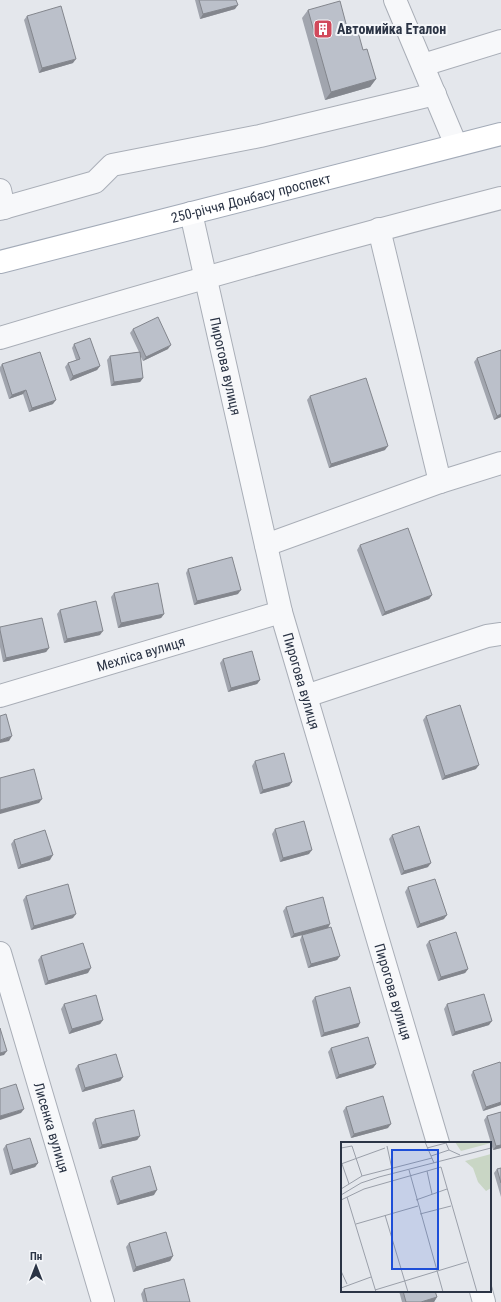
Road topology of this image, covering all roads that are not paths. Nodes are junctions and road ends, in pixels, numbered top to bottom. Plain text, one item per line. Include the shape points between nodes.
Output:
1 (395, 0) edge
2 (501, 41) edge
3 (423, 65) junction
4 (435, 94) junction
5 (501, 134) edge
6 (456, 145) junction
7 (501, 198) edge
8 (1, 202) edge
9 (191, 213) junction
10 (379, 229) junction
11 (0, 262) edge
12 (205, 278) junction
13 (0, 338) edge
14 (501, 463) edge
15 (440, 482) junction
16 (266, 545) junction
17 (281, 612) junction
18 (501, 634) edge
19 (0, 696) edge
20 (306, 696) junction
21 (0, 953) edge
22 (438, 1142) edge
23 (481, 1292) edge
24 (103, 1302) edge
25 (484, 1302) edge

1 - 3 street
2 - 3 street
3 - 4 street
4 - 6 street
4 - 8 street via 260,136 112,164 95,182
5 - 6 main road, 250-річчя Донбасу проспект
6 - 9 main road, 250-річчя Донбасу проспект
7 - 10 street
9 - 11 main road, 250-річчя Донбасу проспект
9 - 12 street, Пирогова вулиця
10 - 12 street
10 - 15 street
12 - 13 street
12 - 16 street, Пирогова вулиця
14 - 15 street
15 - 16 street
16 - 17 street, Пирогова вулиця
17 - 19 street, Мехліса вулиця
17 - 20 street, Пирогова вулиця
18 - 20 street via 487,636
20 - 22 street, Пирогова вулиця
21 - 24 street, Лисенка вулиця
23 - 25 street

